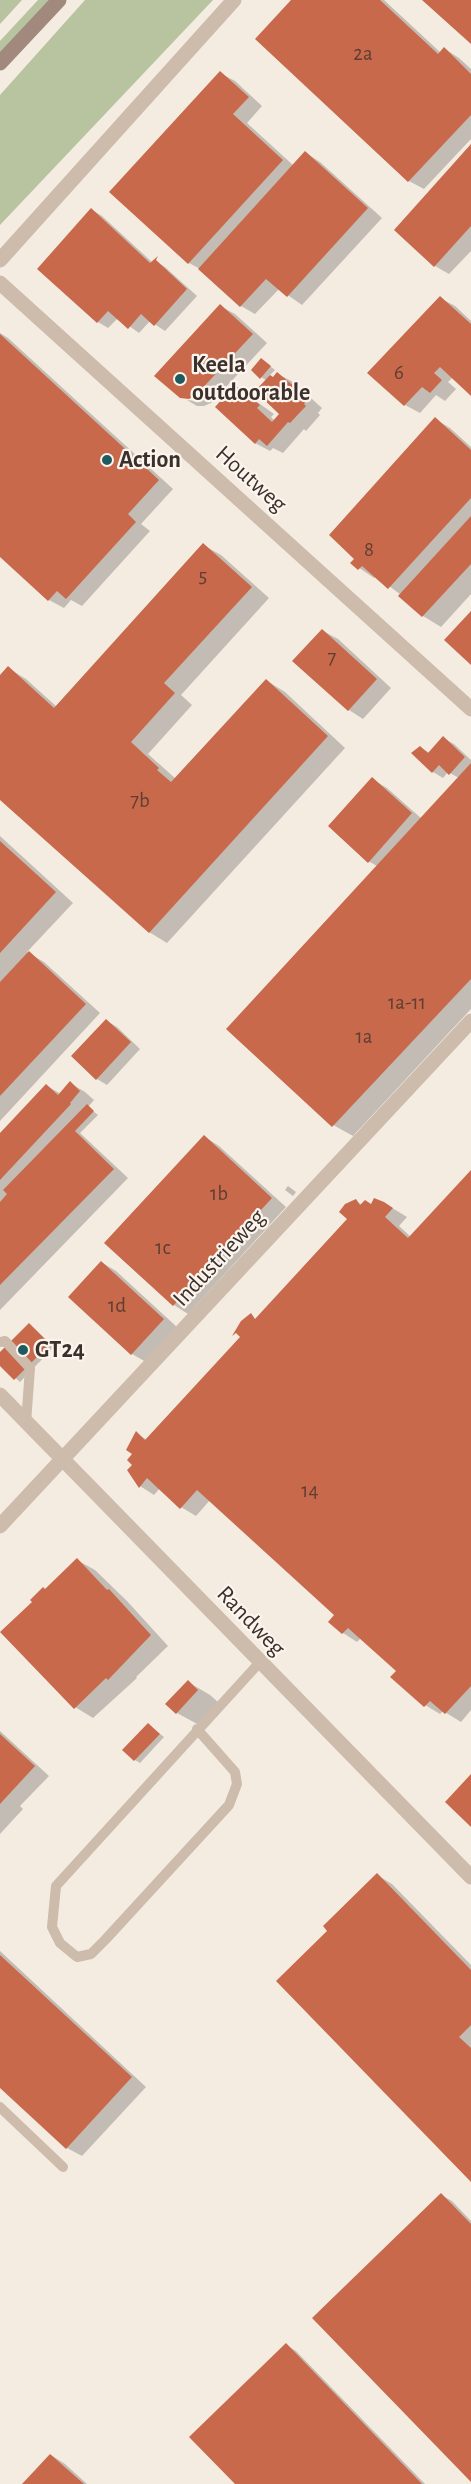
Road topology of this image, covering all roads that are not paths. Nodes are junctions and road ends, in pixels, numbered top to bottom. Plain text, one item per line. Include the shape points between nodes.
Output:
1 (59, 0) edge
2 (234, 0) edge
3 (0, 63) edge
4 (0, 260) edge
5 (0, 283) edge
6 (471, 709) edge
7 (471, 1021) edge
8 (0, 1342) edge
9 (0, 1395) edge
10 (26, 1423) junction
11 (61, 1459) junction
12 (0, 1526) edge
13 (260, 1662) junction
14 (197, 1730) junction
15 (471, 1877) edge
16 (0, 2107) edge
17 (63, 2167) dead end

1 - 3 street
2 - 4 street
5 - 6 street, Houtweg
7 - 11 street, Industrieweg
8 - 10 lane via 4,1341 30,1368
9 - 10 street, Randweg
10 - 11 street, Randweg
11 - 12 street, Industrieweg
11 - 13 street, Randweg
13 - 14 lane
13 - 15 street, Randweg
14 - 14 lane via 56,1886 52,1928 60,1943 77,1957 91,1954 229,1805 237,1784 235,1772
16 - 17 lane

